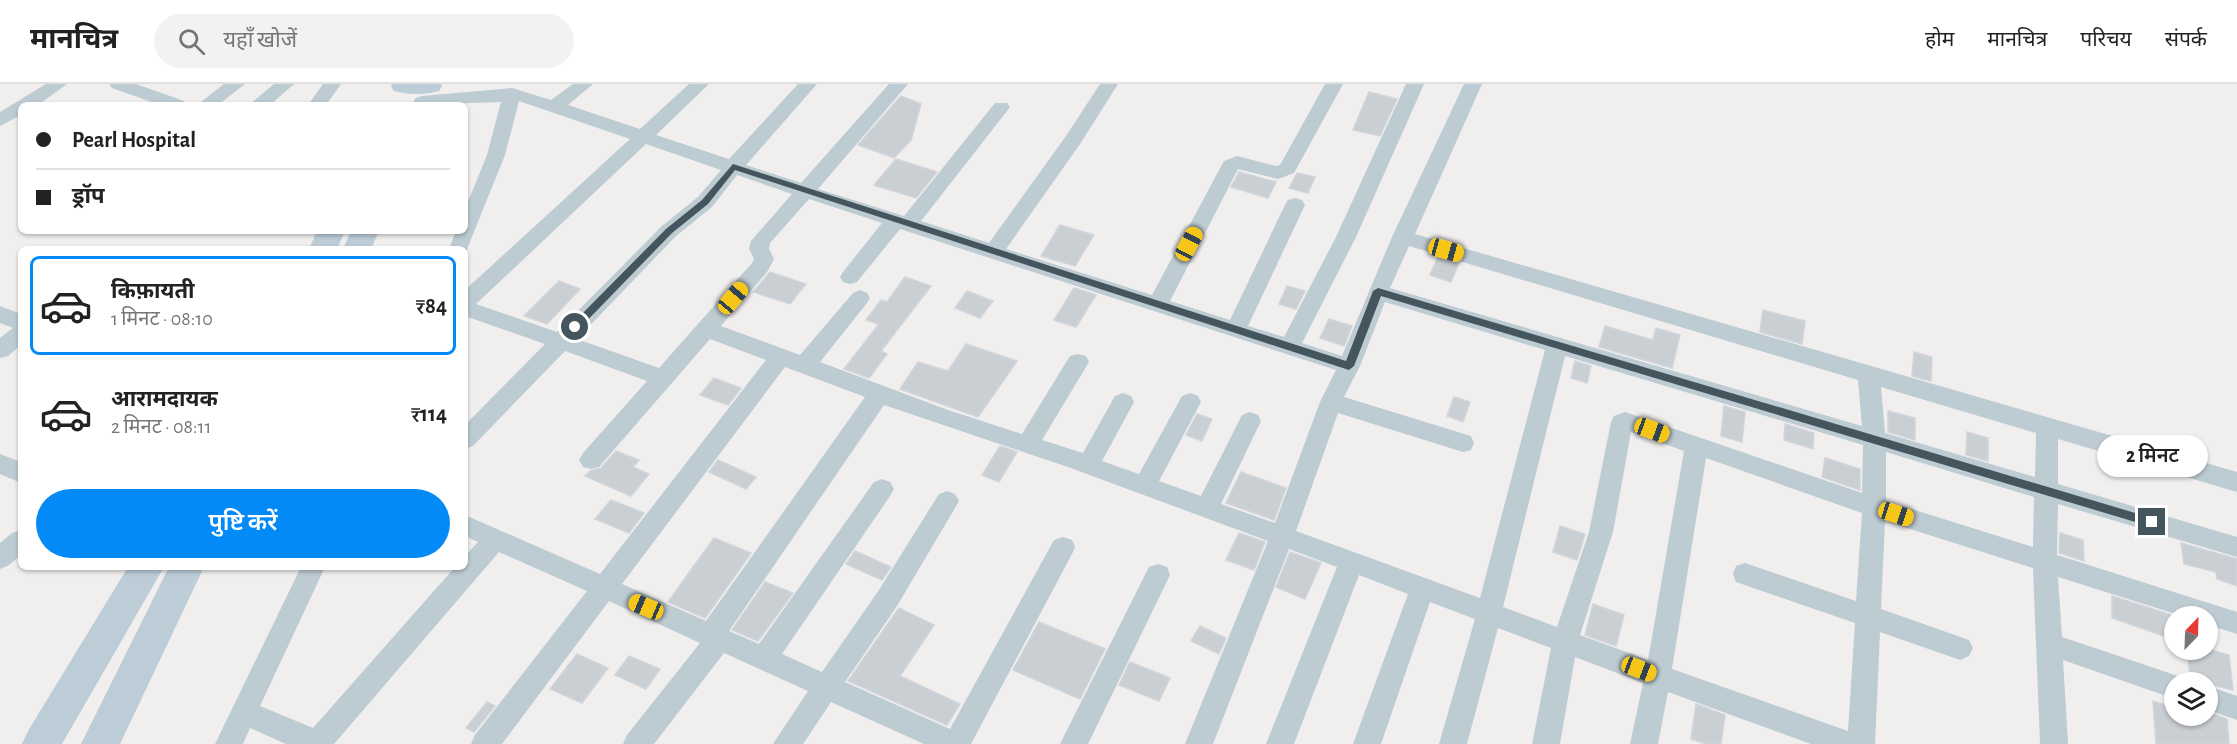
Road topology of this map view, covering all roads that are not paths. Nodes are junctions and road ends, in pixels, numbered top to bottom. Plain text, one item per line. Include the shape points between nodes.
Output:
1 (58, 84) edge
2 (118, 84) edge
3 (176, 84) edge
4 (236, 84) edge
5 (285, 84) edge
6 (332, 84) edge
7 (700, 84) edge
8 (808, 84) edge
9 (899, 84) edge
10 (1109, 84) edge
11 (1334, 84) edge
12 (1415, 84) edge
13 (1473, 84) edge
14 (579, 86) edge
15 (401, 92) edge
16 (426, 94) edge
17 (512, 94) junction
18 (151, 101) edge
19 (29, 102) edge
20 (210, 102) edge
21 (262, 102) edge
22 (319, 102) edge
23 (555, 107) junction
24 (1001, 107) dead end
25 (18, 109) edge
26 (0, 120) edge
27 (644, 137) junction
28 (733, 167) junction
29 (807, 192) junction
30 (1295, 205) dead end
31 (902, 222) junction
32 (468, 226) edge
33 (1402, 237) junction
34 (994, 251) junction
35 (850, 277) dead end
36 (1378, 291) junction
37 (860, 298) dead end
38 (468, 299) edge
39 (1158, 304) junction
40 (468, 309) edge
41 (0, 314) edge
42 (18, 322) edge
43 (707, 329) junction
44 (1236, 329) junction
45 (18, 335) edge
46 (560, 342) junction
47 (1290, 346) junction
48 (1557, 346) junction
49 (0, 350) edge
50 (781, 356) junction
51 (1078, 362) dead end
52 (805, 365) junction
53 (1349, 366) junction
54 (1869, 374) junction
55 (664, 378) junction
56 (879, 394) junction
57 (1123, 402) dead end
58 (1190, 402) dead end
59 (1331, 402) junction
60 (1250, 421) dead end
61 (2047, 427) junction
62 (468, 437) edge
63 (1874, 441) junction
64 (1463, 443) dead end
65 (1027, 445) junction
66 (1696, 446) junction
67 (591, 460) dead end
68 (1088, 465) junction
69 (2237, 482) edge
70 (1145, 486) junction
71 (882, 489) dead end
72 (2046, 492) junction
73 (947, 501) dead end
74 (1874, 507) junction
75 (1207, 508) junction
76 (468, 526) edge
77 (1282, 536) junction
78 (495, 539) junction
79 (18, 543) edge
80 (1063, 547) dead end
81 (2237, 547) edge
82 (0, 558) edge
83 (1351, 562) junction
84 (2045, 562) junction
85 (145, 570) edge
86 (186, 570) edge
87 (312, 570) edge
88 (1158, 574) dead end
89 (1745, 574) dead end
90 (603, 588) junction
91 (1423, 588) junction
92 (1489, 614) junction
93 (1868, 615) junction
94 (2237, 624) edge
95 (715, 637) junction
96 (1565, 642) junction
97 (2049, 644) junction
98 (1960, 648) dead end
99 (764, 659) junction
100 (1658, 676) junction
101 (2164, 683) edge
102 (826, 687) junction
103 (2218, 701) edge
104 (2237, 708) edge
105 (244, 712) junction
106 (40, 744) edge
107 (100, 744) edge
108 (229, 744) edge
109 (484, 744) edge
110 (637, 744) edge
111 (787, 744) edge
112 (955, 744) edge
113 (1074, 744) edge
114 (1199, 744) edge
115 (1280, 744) edge
116 (1367, 744) edge
117 (1453, 744) edge
118 (1546, 744) edge
119 (1644, 744) edge
120 (1847, 744) edge
121 (1861, 744) edge
122 (2054, 744) edge

1 - 19 street
2 - 18 street
3 - 18 street
4 - 20 street
5 - 21 street
6 - 22 street
7 - 27 street
8 - 28 street
9 - 29 street
10 - 34 street
11 - 39 street via 1287,169 1278,173 1237,162 1231,165
12 - 47 street via 1346,237
13 - 33 street
14 - 23 street
15 - 16 main road
16 - 17 street
17 - 23 street
17 - 32 street via 496,154
23 - 27 street
24 - 31 street
25 - 26 street
27 - 28 street
27 - 38 street
28 - 29 street
28 - 46 street via 705,202 669,231
29 - 31 street
29 - 43 street via 762,242 759,249 764,260 760,267
30 - 44 street
31 - 34 street
31 - 35 street
33 - 36 street
33 - 54 street
34 - 39 street
36 - 48 street
36 - 53 street
37 - 52 street
39 - 44 street
40 - 46 street
41 - 42 street
43 - 50 street
43 - 55 street
44 - 47 street
45 - 49 street
46 - 55 street
46 - 62 street
47 - 53 street
48 - 63 street
48 - 92 street
50 - 52 street
50 - 90 street
51 - 65 street
52 - 56 street
53 - 59 street
54 - 61 street
54 - 63 street
55 - 67 street
56 - 65 street
56 - 95 street
57 - 68 street
58 - 70 street
59 - 64 street
59 - 77 street
60 - 75 street
61 - 69 street
61 - 72 street
63 - 72 street
63 - 74 street
65 - 68 street
66 - 74 street
66 - 96 street via 1622,422 1601,532
66 - 100 street
68 - 70 street
70 - 75 street
71 - 99 street
72 - 81 street
72 - 84 street
73 - 102 street via 888,598
74 - 84 street
74 - 93 street
75 - 77 street
76 - 78 street
77 - 83 street
77 - 114 street
78 - 90 street
78 - 105 street via 322,738 307,740
79 - 82 street
80 - 112 street
83 - 91 street
83 - 115 street
84 - 94 street
84 - 97 street
85 - 106 main road
86 - 107 main road
87 - 105 street
88 - 113 street
89 - 93 street
90 - 95 street
90 - 109 street
91 - 92 street
91 - 116 street
92 - 96 street
92 - 117 street
93 - 98 street
93 - 121 street
95 - 99 street
95 - 110 street
96 - 100 street
96 - 118 street
97 - 101 street
97 - 122 street
99 - 102 street
100 - 119 street
100 - 120 street
102 - 111 street
102 - 112 street
103 - 104 street
105 - 108 street

